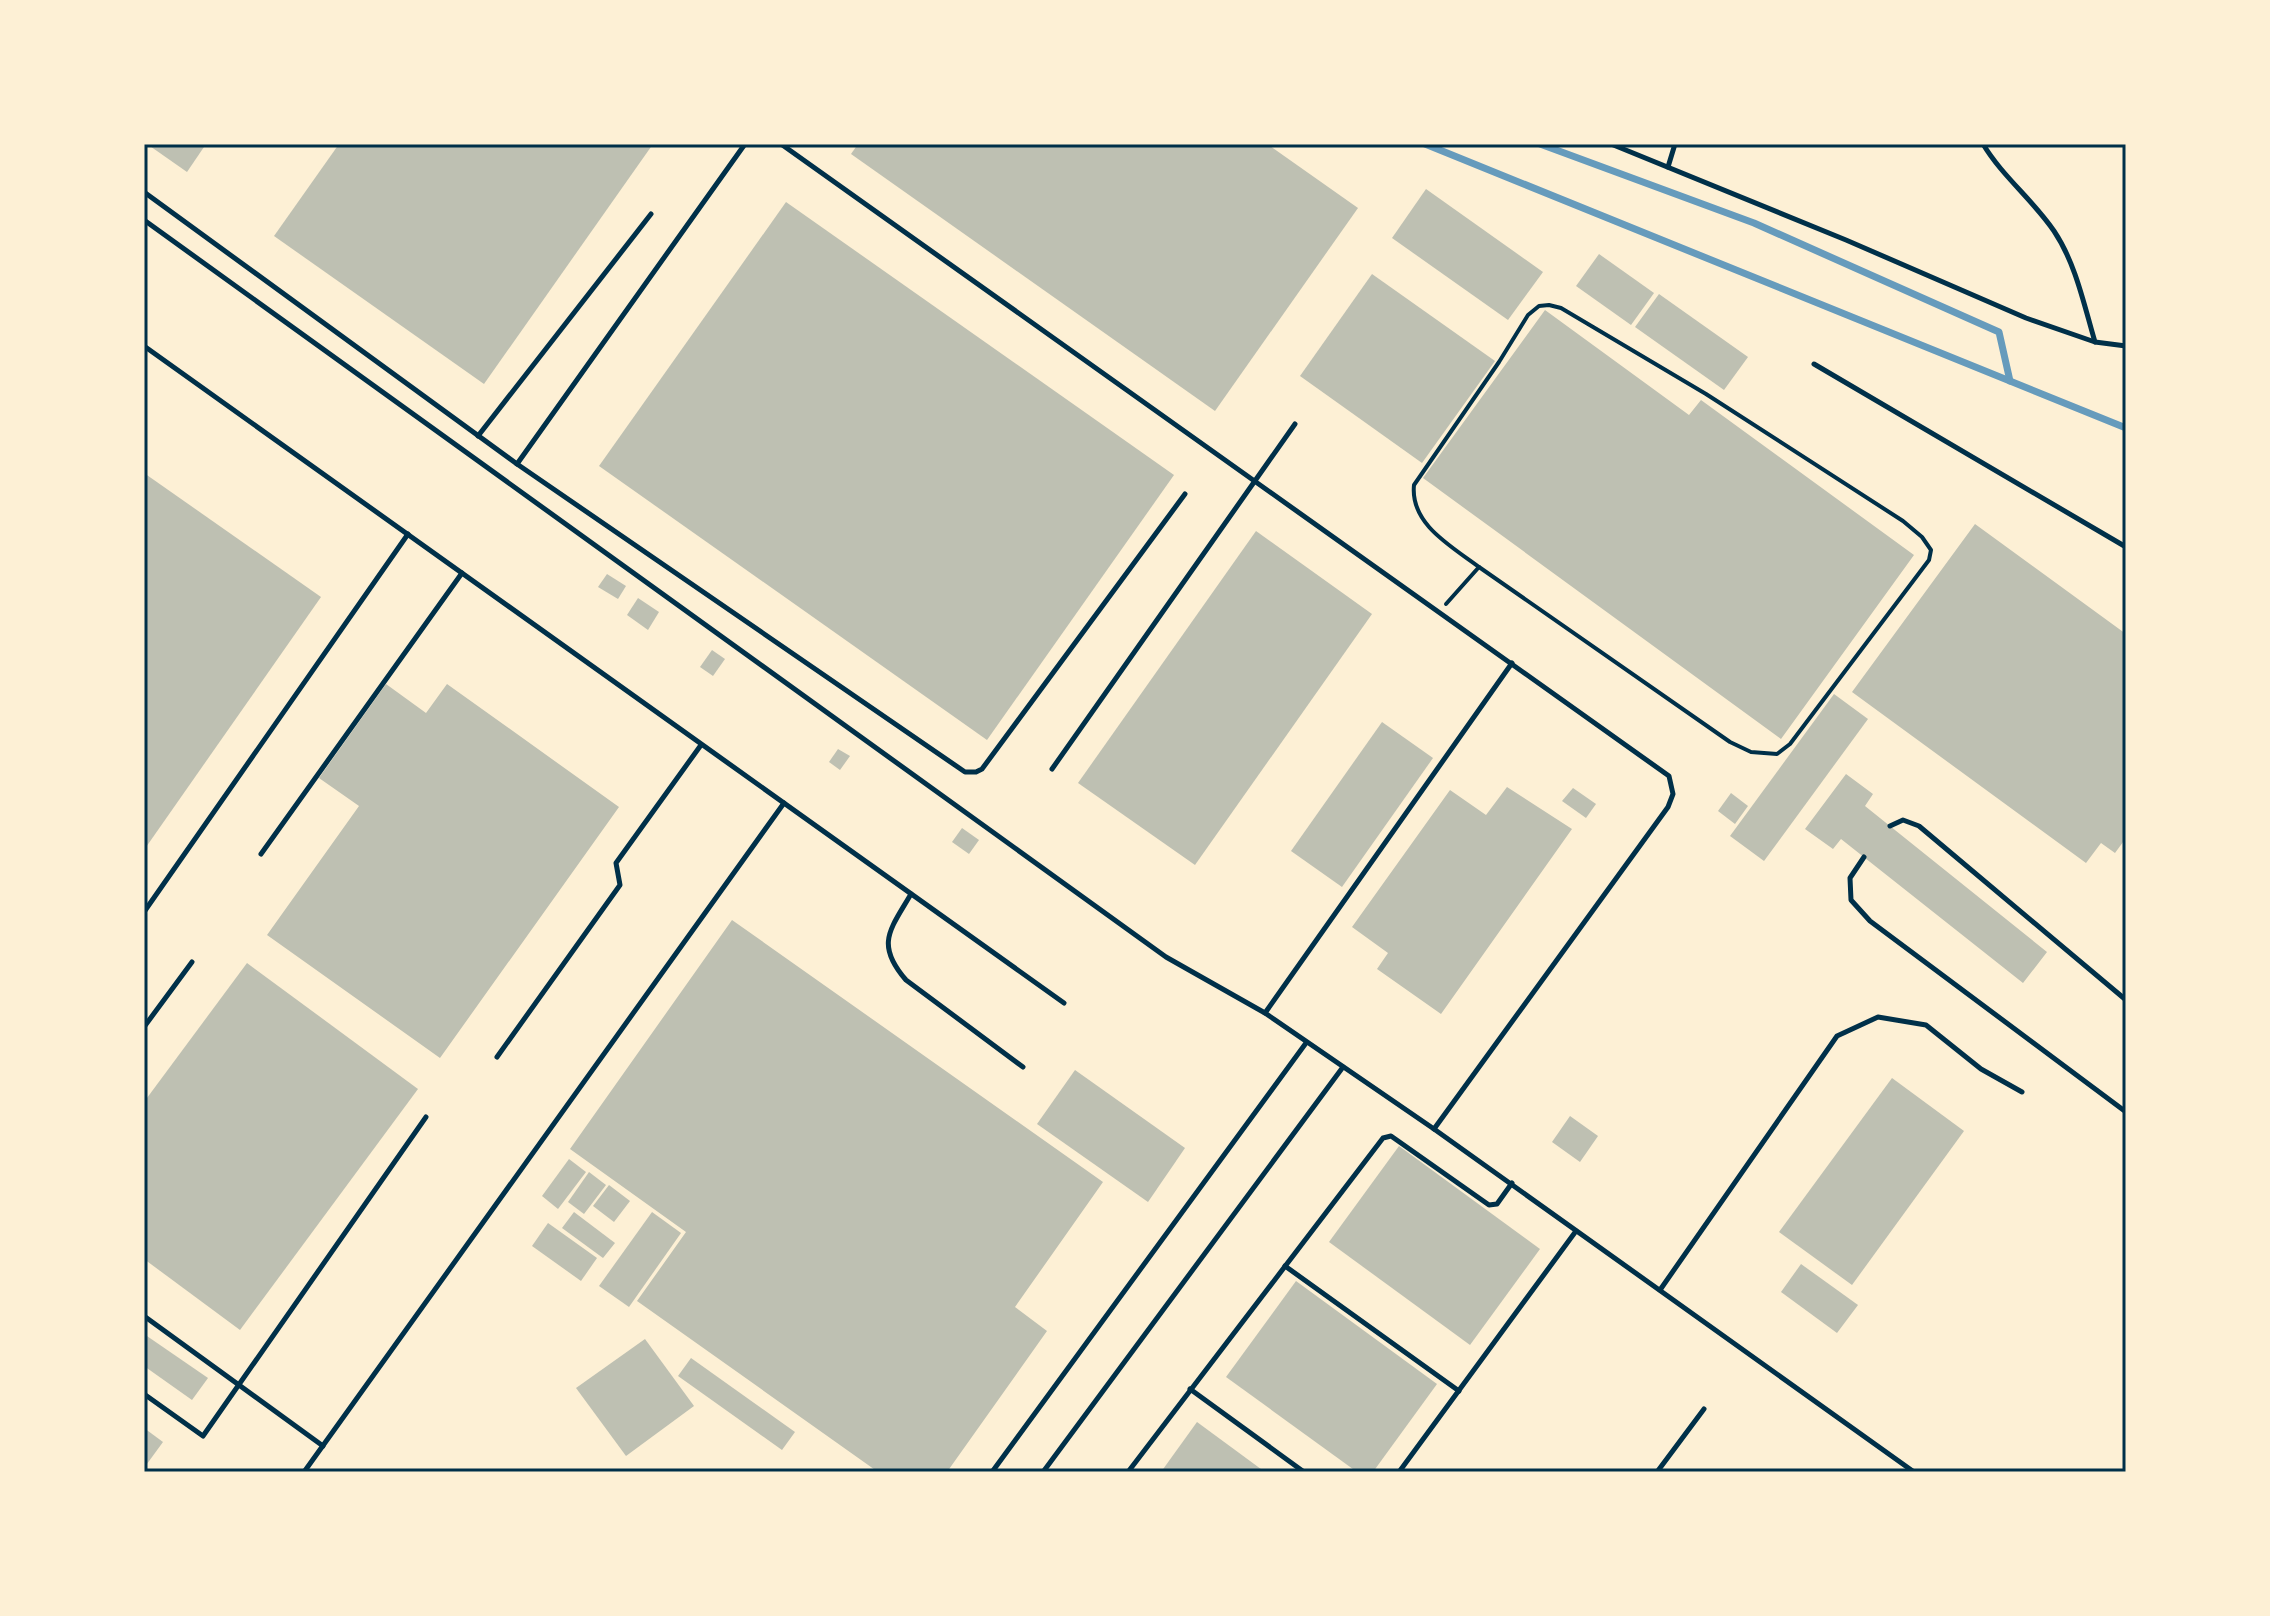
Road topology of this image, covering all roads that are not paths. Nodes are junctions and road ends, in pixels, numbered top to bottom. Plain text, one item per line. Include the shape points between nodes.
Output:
1 (745, 144) edge
2 (781, 144) edge
3 (1611, 144) edge
4 (1675, 144) edge
5 (1983, 144) edge
6 (1668, 167) junction
7 (144, 192) edge
8 (651, 214) dead end
9 (144, 220) edge
10 (2095, 342) junction
11 (144, 346) edge
12 (2126, 346) edge
13 (1814, 364) dead end
14 (1295, 424) dead end
15 (478, 436) junction
16 (517, 464) junction
17 (1255, 481) junction
18 (1185, 494) dead end
19 (408, 534) junction
20 (2126, 547) edge
21 (462, 573) junction
22 (1512, 663) junction
23 (701, 745) junction
24 (1052, 769) dead end
25 (784, 803) junction
26 (1890, 826) dead end
27 (261, 854) dead end
28 (1864, 857) dead end
29 (911, 894) junction
30 (144, 912) edge
31 (192, 962) dead end
32 (2126, 1000) edge
33 (1064, 1003) dead end
34 (1265, 1013) junction
35 (144, 1027) edge
36 (1306, 1043) junction
37 (497, 1057) dead end
38 (1023, 1067) dead end
39 (1343, 1067) junction
40 (2022, 1092) dead end
41 (2126, 1112) edge
42 (426, 1117) dead end
43 (1434, 1129) junction
44 (1512, 1183) junction
45 (1576, 1231) junction
46 (1285, 1266) junction
47 (1660, 1290) junction
48 (144, 1316) edge
49 (240, 1384) junction
50 (1190, 1389) junction
51 (1459, 1391) junction
52 (144, 1394) edge
53 (1704, 1409) dead end
54 (323, 1446) junction
55 (304, 1472) edge
56 (992, 1472) edge
57 (1043, 1472) edge
58 (1128, 1472) edge
59 (1304, 1472) edge
60 (1399, 1472) edge
61 (1657, 1472) edge
62 (1914, 1472) edge

1 - 16 lane
2 - 17 lane
3 - 6 lane
4 - 6 lane
5 - 10 lane via 2055,232 2070,260
6 - 10 lane
7 - 15 lane
8 - 15 lane
9 - 34 lane via 1166,957
10 - 12 lane
11 - 19 lane
13 - 20 lane
14 - 17 lane
15 - 16 lane
16 - 18 lane via 965,772 982,769
17 - 22 lane
17 - 24 lane
19 - 21 lane
19 - 30 lane
21 - 23 lane
21 - 27 lane
22 - 34 lane
22 - 43 lane via 1669,776 1673,794
23 - 25 lane
23 - 37 lane via 616,863 620,885
25 - 29 lane
25 - 54 lane
26 - 32 lane via 1903,820 1919,826
28 - 41 lane via 1850,878 1851,900 1870,921
29 - 33 lane
29 - 38 lane via 889,937 892,964
31 - 35 lane
34 - 36 lane
36 - 39 lane
36 - 56 lane
39 - 43 lane
39 - 57 lane
40 - 47 lane via 1981,1069 1926,1025 1878,1017 1837,1036
42 - 49 lane
43 - 44 lane
44 - 45 lane
44 - 46 lane via 1497,1204 1489,1205 1391,1136 1383,1138
45 - 47 lane
45 - 51 lane
46 - 50 lane
46 - 51 lane
47 - 62 lane
48 - 49 lane
49 - 52 lane via 203,1436
49 - 54 lane
50 - 58 lane
50 - 59 lane
51 - 60 lane
53 - 61 lane
54 - 55 lane

